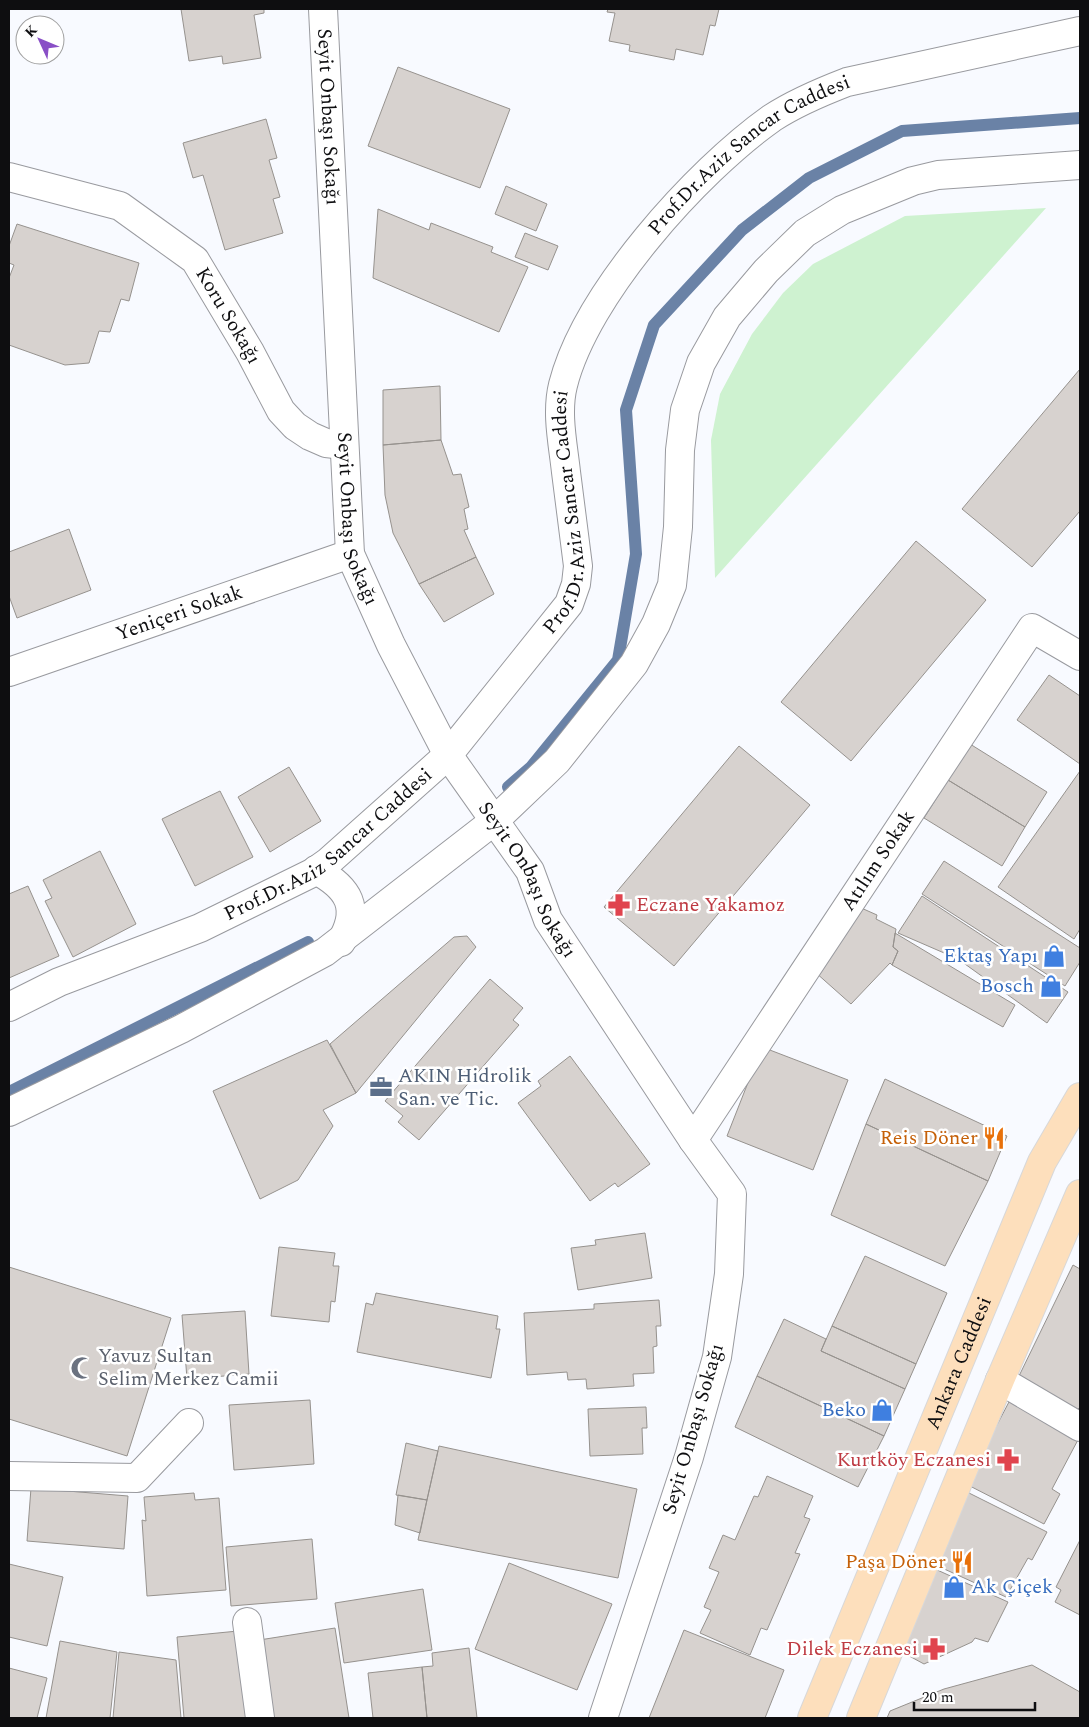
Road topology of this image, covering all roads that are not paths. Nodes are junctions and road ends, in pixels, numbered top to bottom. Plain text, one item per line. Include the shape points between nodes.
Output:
1 (323, 9) edge
2 (1080, 31) edge
3 (1080, 165) edge
4 (9, 177) edge
5 (344, 445) junction
6 (350, 554) junction
7 (1080, 656) edge
8 (9, 672) edge
9 (448, 755) junction
10 (494, 821) junction
11 (316, 870) junction
12 (340, 942) junction
13 (9, 1007) edge
14 (1080, 1097) edge
15 (9, 1112) edge
16 (693, 1140) junction
17 (1080, 1194) edge
18 (1000, 1380) junction
19 (189, 1423) dead end
20 (1080, 1427) edge
21 (9, 1476) edge
22 (247, 1622) dead end
23 (260, 1718) edge
24 (603, 1718) edge
25 (812, 1718) edge
26 (861, 1718) edge

1 - 5 street, Seyit Onbaşı Sokağı
2 - 9 street, Prof.Dr.Aziz Sancar Caddesi via 847,82 773,117 726,154 690,190 612,285 584,332 563,386 562,440 578,566 569,604
3 - 10 street via 938,175 913,181 842,210 805,233 766,271 722,325 700,363 685,410 672,585 656,624 634,664 556,761
4 - 5 street, Koru Sokağı via 120,206 195,260 281,411 310,436 326,443
5 - 6 street, Seyit Onbaşı Sokağı
6 - 8 street, Yeniçeri Sokak
6 - 9 street, Seyit Onbaşı Sokağı via 391,645
7 - 16 street, Atılım Sokak via 1032,628
9 - 10 street, Seyit Onbaşı Sokağı
9 - 11 street, Prof.Dr.Aziz Sancar Caddesi
10 - 12 street
10 - 16 street, Seyit Onbaşı Sokağı via 530,871 548,920
11 - 12 street via 330,877 349,902 350,926
11 - 13 street, Prof.Dr.Aziz Sancar Caddesi via 200,928 58,982
12 - 15 street via 181,1029
14 - 25 main road, Ankara Caddesi via 1042,1162
16 - 24 street, Seyit Onbaşı Sokağı via 732,1194 728,1274 717,1357 689,1457
17 - 18 main road
18 - 20 street
18 - 26 main road
19 - 21 street via 137,1478
22 - 23 street

